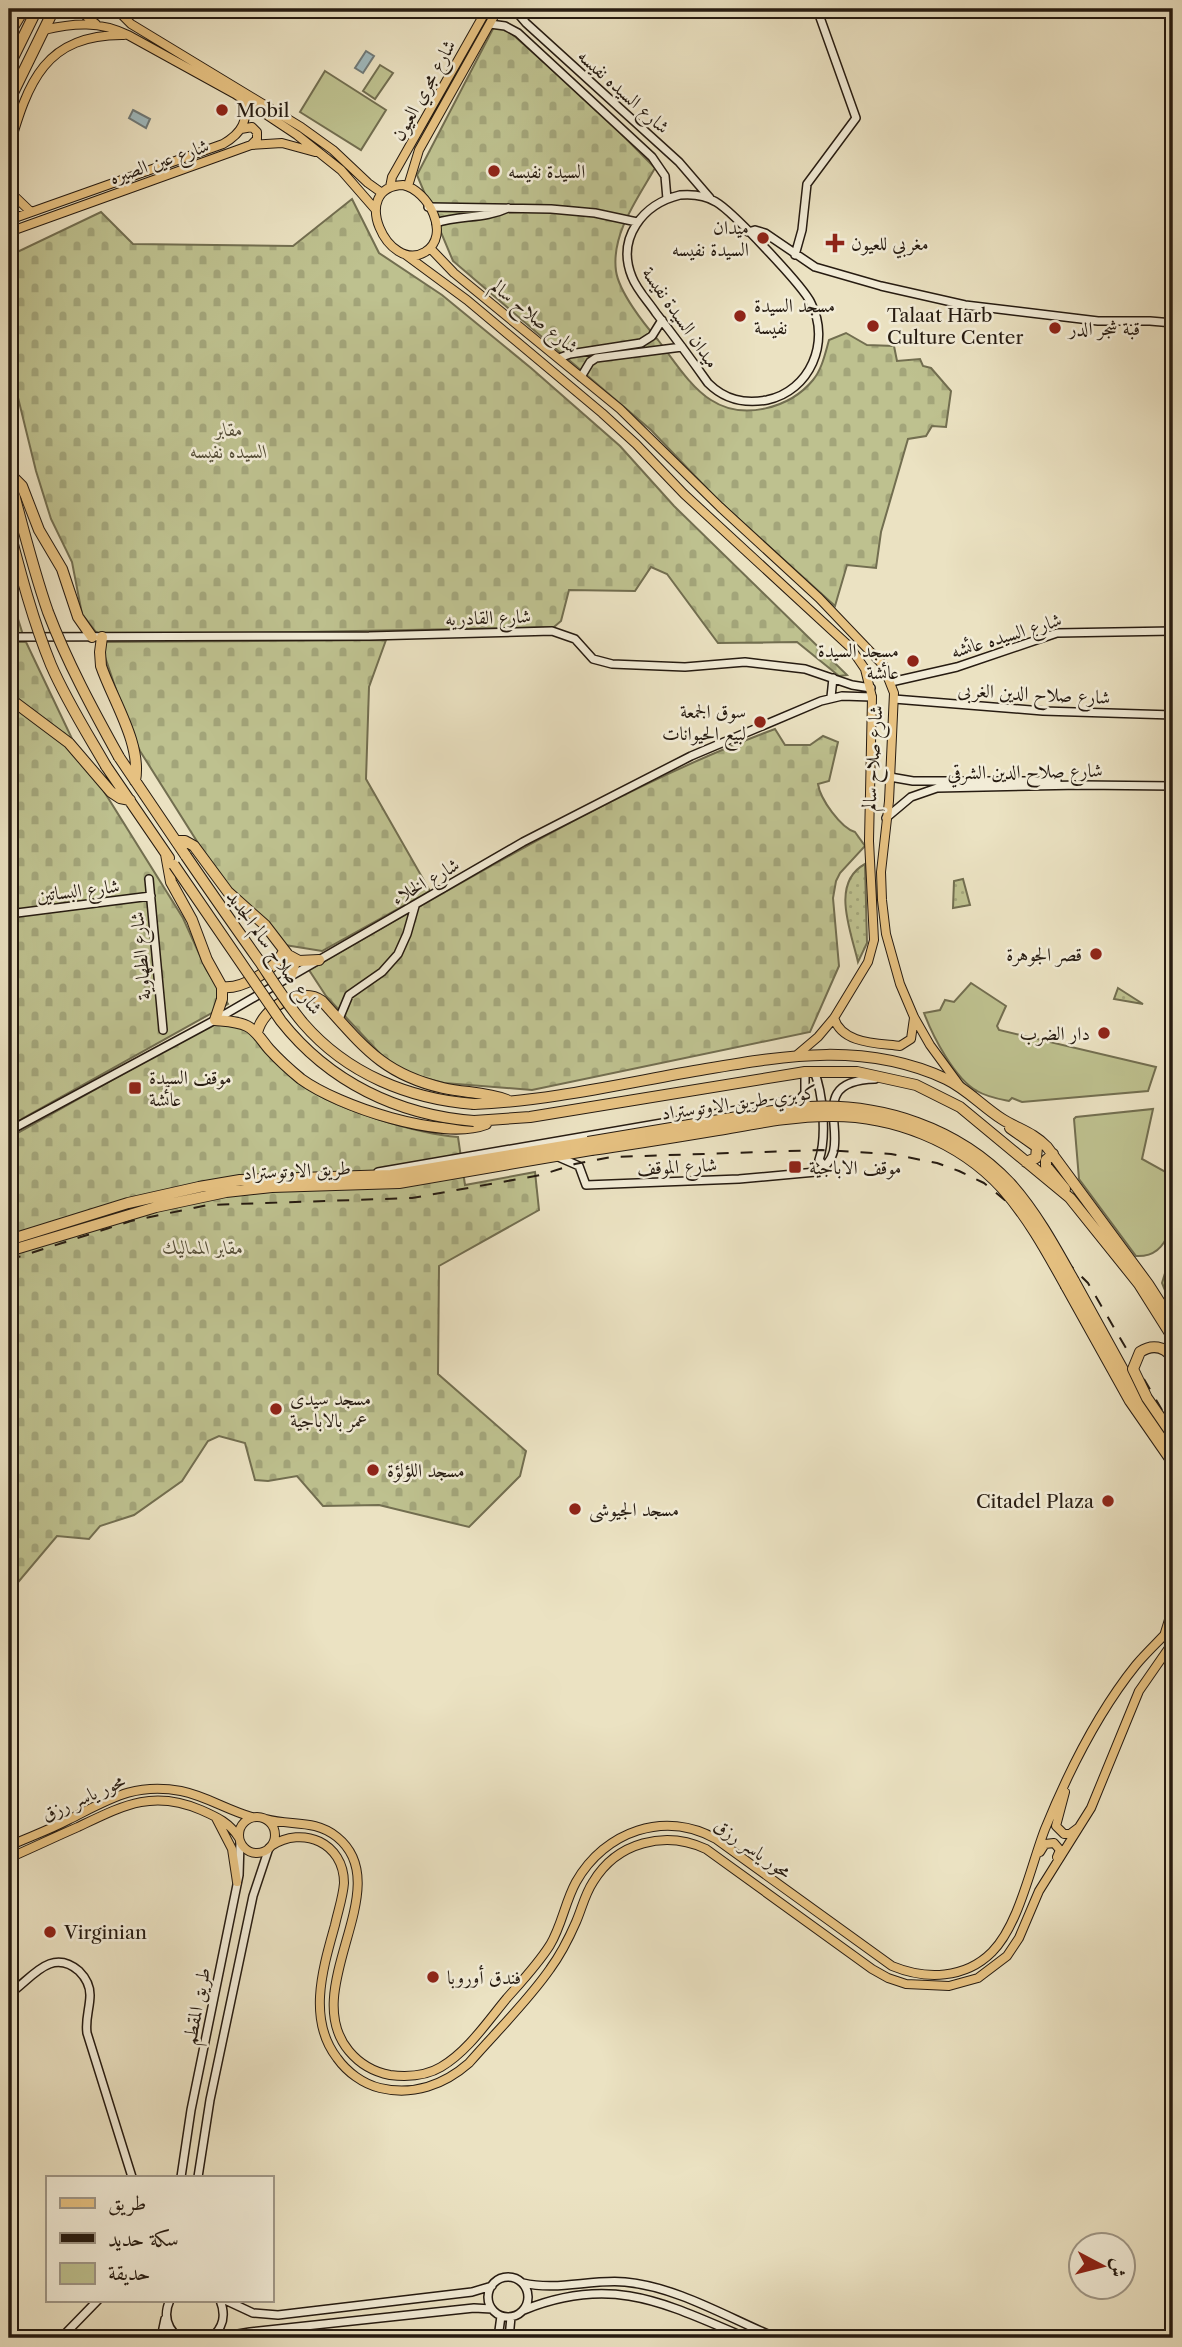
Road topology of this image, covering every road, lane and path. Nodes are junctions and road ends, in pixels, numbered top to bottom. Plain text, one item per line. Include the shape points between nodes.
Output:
1 (24, 9) edge
2 (37, 9) edge
3 (54, 9) edge
4 (82, 9) edge
5 (116, 9) edge
6 (487, 9) edge
7 (498, 9) edge
8 (513, 9) edge
9 (817, 9) edge
10 (96, 24) junction
11 (490, 24) junction
12 (9, 34) edge
13 (42, 34) junction
14 (128, 35) junction
15 (9, 66) edge
16 (242, 98) junction
17 (9, 101) edge
18 (241, 129) junction
19 (250, 145) junction
20 (9, 148) edge
21 (323, 155) junction
22 (408, 186) junction
23 (386, 190) junction
24 (9, 191) edge
25 (710, 199) junction
26 (667, 200) junction
27 (428, 207) junction
28 (509, 208) junction
29 (375, 209) junction
30 (31, 212) junction
31 (9, 220) edge
32 (637, 222) junction
33 (436, 223) junction
34 (9, 232) edge
35 (748, 232) junction
36 (430, 248) junction
37 (406, 255) junction
38 (795, 255) junction
39 (662, 320) junction
40 (1173, 323) edge
41 (682, 347) junction
42 (559, 358) junction
43 (581, 377) junction
44 (9, 411) edge
45 (9, 443) edge
46 (9, 473) edge
47 (9, 529) edge
48 (1173, 631) edge
49 (9, 637) edge
50 (97, 637) junction
51 (833, 678) junction
52 (891, 682) junction
53 (871, 693) junction
54 (9, 698) edge
55 (831, 698) junction
56 (894, 699) junction
57 (1173, 715) edge
58 (890, 777) junction
59 (135, 781) junction
60 (1173, 784) edge
61 (130, 800) junction
62 (886, 818) junction
63 (176, 841) junction
64 (166, 854) junction
65 (149, 879) dead end
66 (151, 896) junction
67 (415, 906) junction
68 (9, 914) edge
69 (288, 954) junction
70 (319, 960) junction
71 (291, 975) junction
72 (222, 987) junction
73 (915, 1017) junction
74 (834, 1018) junction
75 (339, 1019) junction
76 (215, 1020) junction
77 (163, 1030) dead end
78 (257, 1033) junction
79 (798, 1054) junction
80 (810, 1071) junction
81 (892, 1079) junction
82 (962, 1088) junction
83 (511, 1102) junction
84 (1002, 1119) junction
85 (493, 1121) junction
86 (822, 1128) junction
87 (834, 1128) junction
88 (9, 1131) edge
89 (589, 1146) junction
90 (1053, 1154) junction
91 (555, 1155) junction
92 (1026, 1162) junction
93 (770, 1166) dead end
94 (826, 1167) junction
95 (770, 1176) junction
96 (363, 1177) junction
97 (1070, 1198) junction
98 (9, 1240) edge
99 (9, 1251) edge
100 (1070, 1283) junction
101 (1173, 1323) edge
102 (1173, 1338) edge
103 (1173, 1358) edge
104 (1172, 1434) edge
105 (1173, 1449) edge
106 (1173, 1463) edge
107 (1173, 1611) edge
108 (1170, 1629) edge
109 (1173, 1642) edge
110 (1066, 1782) junction
111 (214, 1815) junction
112 (252, 1817) junction
113 (266, 1819) junction
114 (1082, 1825) junction
115 (240, 1840) junction
116 (9, 1846) edge
117 (270, 1847) junction
118 (9, 1858) edge
119 (1032, 1866) junction
120 (1054, 1867) junction
121 (237, 1882) junction
122 (9, 1994) edge
123 (132, 2176) edge
124 (181, 2176) edge
125 (198, 2176) edge
126 (523, 2283) junction
127 (492, 2286) junction
128 (663, 2290) junction
129 (659, 2301) junction
130 (96, 2302) edge
131 (169, 2302) edge
132 (223, 2302) edge
133 (228, 2302) edge
134 (492, 2309) junction
135 (524, 2310) junction
136 (166, 2315) junction
137 (501, 2316) junction
138 (511, 2317) junction
139 (61, 2338) edge
140 (161, 2338) edge
141 (179, 2338) edge
142 (212, 2338) edge
143 (498, 2338) edge
144 (509, 2338) edge
145 (747, 2338) edge
146 (777, 2338) edge

1 - 12 highway
2 - 15 highway
3 - 13 highway
4 - 10 main road
5 - 23 main road via 131,24 260,99
6 - 23 main road, شارع مجري العيون
7 - 11 main road, شارع مجري العيون
8 - 25 street, شارع السيده نفيسه via 679,162
9 - 38 street via 856,118 807,184
10 - 13 main road via 73,24
10 - 14 main road
11 - 22 main road, شارع مجري العيون via 419,150
11 - 26 street, شارع السيده نفيسه via 518,33 652,157 665,176
13 - 17 highway
14 - 16 main road
14 - 20 main road via 86,40 47,61 30,89
16 - 18 main road via 246,116
16 - 21 main road
18 - 19 main road via 252,127 257,132
18 - 30 main road, شارع عين الصيره via 223,144
19 - 21 main road, شارع عين الصيره via 282,143
19 - 34 main road, شارع عين الصيره
21 - 29 main road
22 - 23 main road
22 - 27 main road via 420,192
23 - 29 main road
24 - 30 main road
25 - 26 street via 692,195
25 - 35 street, ميدان السيدة نفيسة
26 - 32 street
27 - 28 street
27 - 33 main road
28 - 32 street via 573,211
28 - 33 street
29 - 37 main road via 389,243
30 - 31 main road, شارع عين الصيره
32 - 39 street, ميدان السيدة نفيسة via 628,244 629,268 636,286
33 - 36 main road via 437,236
35 - 38 street via 765,233
35 - 41 street, ميدان السيدة نفيسة via 812,303 819,336 811,368 783,395 741,401 713,387
36 - 37 main road
36 - 42 main road, شارع صلاح سالم
37 - 53 main road, شارع صلاح سالم via 467,300 619,428 850,647 865,669
38 - 40 street via 816,267 965,305 1098,321
39 - 41 street, ميدان السيدة نفيسة
39 - 42 street via 641,343
41 - 43 street via 596,358
42 - 43 main road, شارع صلاح سالم
43 - 52 main road, شارع صلاح سالم via 639,426 819,598 877,658
44 - 45 highway
46 - 50 highway via 22,486 39,530 59,562 78,617
46 - 59 highway, شارع صلاح سالم الجديد, bridge via 57,633 78,681
47 - 61 highway, شارع صلاح سالم الجديد, bridge via 51,664 79,720
48 - 52 street, شارع السيده عائشه via 1057,633 953,668
49 - 50 street, شارع القادريه
50 - 51 street, شارع القادريه via 552,631 575,639 593,659 611,664 685,667 745,662 805,669
50 - 59 highway via 101,666 134,749
51 - 53 street, شارع القادريه
51 - 55 street
52 - 56 main road, شارع صلاح سالم
53 - 55 street, شارع الخلاء
53 - 74 main road, شارع صلاح سالم via 873,940 868,962
54 - 61 highway via 75,749 111,792
55 - 67 street, شارع الخلاء via 677,763 523,842
56 - 57 street, شارع صلاح الدين الغربى
56 - 58 main road, شارع صلاح سالم
58 - 60 street, شارع صلاح الدين الشرقي
58 - 62 main road, شارع صلاح سالم
59 - 63 highway, شارع صلاح سالم الجديد
60 - 62 street, شارع صلاح الدين الشرقي via 937,788 911,797
61 - 64 highway, شارع صلاح سالم الجديد
62 - 73 main road, شارع صلاح سالم via 883,915 897,974
63 - 69 highway via 194,846 228,892 265,925
63 - 83 highway, شارع صلاح سالم الجديد, bridge via 296,1015 326,1046 387,1084 430,1098 474,1104
64 - 72 highway via 172,882
64 - 85 highway, شارع صلاح سالم الجديد, bridge via 281,1021 320,1062 385,1101 434,1116
65 - 66 street, شارع الطهاوية
66 - 68 street, شارع البساتين
66 - 77 street, شارع الطهاوية
67 - 70 street, شارع الخلاء
67 - 75 street via 394,960 351,992
69 - 70 highway via 299,961
69 - 71 highway via 294,965
69 - 72 highway via 240,985
70 - 71 street, شارع الخلاء
71 - 76 street, شارع الخلاء
72 - 76 highway
73 - 74 main road via 911,1039 900,1046 850,1038
73 - 82 main road, شارع صلاح سالم
74 - 79 main road, شارع صلاح سالم
75 - 78 highway via 320,999 300,995 266,1014
75 - 83 highway via 372,1055 399,1073 433,1086
76 - 78 highway via 245,1025
76 - 88 street, شارع الخلاء
78 - 85 highway via 295,1074 337,1098 430,1128 470,1129
79 - 82 highway, شارع صلاح سالم الجديد via 879,1059 925,1071
79 - 83 highway, شارع صلاح سالم الجديد
80 - 81 highway, شارع صلاح سالم الجديد via 849,1071
80 - 85 highway, شارع صلاح سالم الجديد
80 - 86 street via 821,1096
80 - 96 street via 800,1099
81 - 87 street via 840,1087 835,1095
81 - 92 highway, شارع صلاح سالم الجديد via 952,1102
82 - 84 highway, شارع صلاح سالم
84 - 90 highway, شارع صلاح سالم via 1031,1133
84 - 92 highway via 1037,1147 1036,1158
86 - 87 street
86 - 94 street via 820,1160
87 - 94 street via 834,1151
89 - 91 highway, طريق الاوتوستراد
89 - 96 highway, طريق الاوتوستراد
89 - 100 highway, كوبري طريق الاوتوستراد, bridge via 805,1107 903,1117 942,1133 1009,1183 1040,1224
90 - 97 highway via 1046,1166
90 - 101 highway, شارع صلاح سالم
91 - 95 street, شارع الموقف via 579,1166 586,1185
91 - 99 highway, طريق الاوتوستراد via 398,1183 226,1192 156,1207
92 - 97 highway
93 - 95 street
94 - 95 street, شارع الموقف via 812,1173
96 - 98 highway, طريق الاوتوستراد via 240,1180 198,1187
97 - 102 highway via 1139,1284
100 - 105 highway
100 - 106 highway via 1136,1412
103 - 104 highway, bridge via 1163,1348 1150,1347 1140,1352 1133,1369
107 - 108 highway
108 - 110 main road, محور ياسر رزق via 1133,1669
109 - 114 main road, محور ياسر رزق via 1139,1691
110 - 114 main road via 1056,1826 1067,1835
110 - 119 main road, محور ياسر رزق
111 - 115 main road, محور ياسر رزق
111 - 118 main road, محور ياسر رزق via 177,1802 140,1801
111 - 121 main road via 232,1849
112 - 113 main road
112 - 115 main road via 243,1824
112 - 116 main road, محور ياسر رزق via 187,1793 145,1789 110,1798
113 - 117 main road via 275,1831
113 - 119 main road, محور ياسر رزق via 323,1828 351,1853 358,1886 334,1993 335,2023 357,2059 376,2071 397,2076 434,2070 464,2048 550,1945 586,1867 608,1845 634,1831 671,1825 708,1834 885,1962 924,1975 962,1970 994,1950 1007,1930
114 - 120 main road, محور ياسر رزق
115 - 117 main road via 254,1852
115 - 121 street, طريق المقطم
117 - 120 main road, محور ياسر رزق via 285,1838 308,1837 327,1845 339,1861 344,1885 320,1991 321,2025 342,2064 370,2085 393,2090 432,2086 469,2063 548,1972 597,1875 616,1857 642,1843 679,1840 706,1849 880,1974 906,1984 933,1987 971,1981 1007,1956
117 - 125 street, طريق المقطم via 253,1896
119 - 120 main road via 1044,1845 1052,1842 1059,1850
121 - 124 street, طريق المقطم
122 - 123 street via 48,1964 67,1965 83,1975 90,1993 87,2033
126 - 127 street via 503,2278
126 - 128 street via 564,2287 621,2282
126 - 135 street via 528,2293
127 - 133 street via 278,2315 253,2313
127 - 134 street via 488,2298
128 - 129 street
128 - 146 street
129 - 135 street via 599,2294
129 - 145 street
130 - 139 street
131 - 136 street
132 - 142 street via 223,2322
134 - 137 street
134 - 142 street
135 - 138 street
136 - 140 street
136 - 141 street via 171,2331
137 - 138 street
137 - 143 street
138 - 144 street

